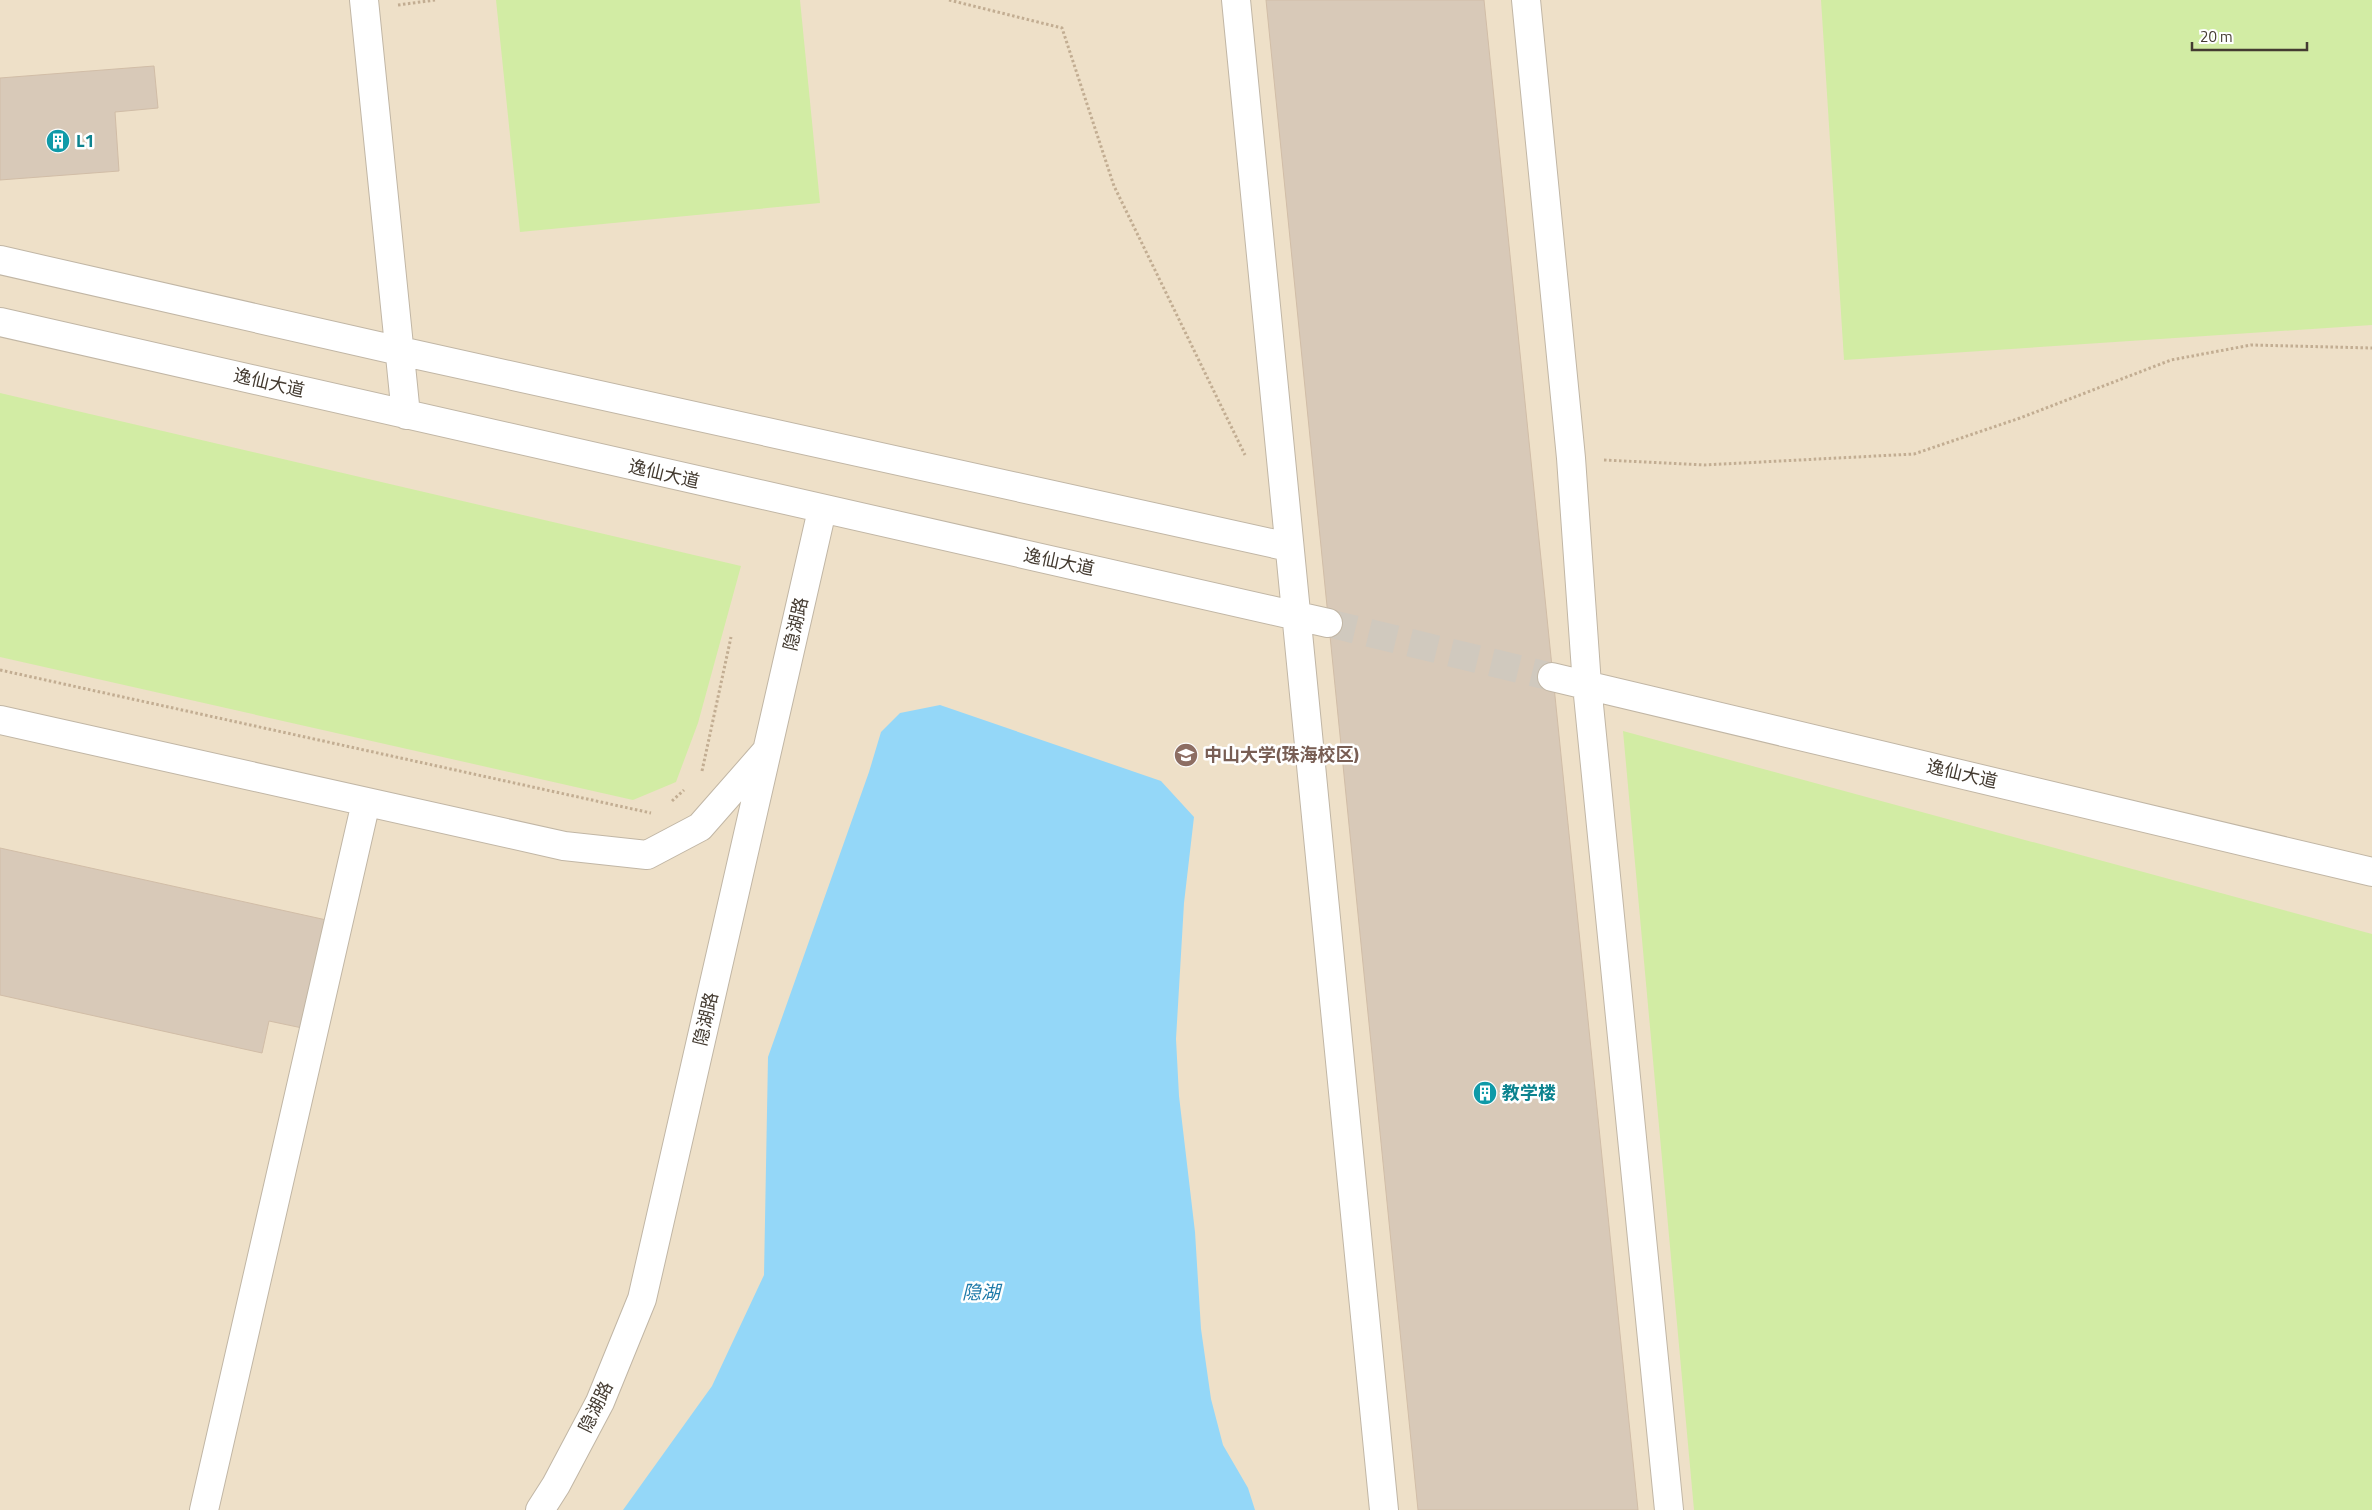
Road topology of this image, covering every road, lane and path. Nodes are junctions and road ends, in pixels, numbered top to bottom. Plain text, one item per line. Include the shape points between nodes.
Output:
1 (364, 0) edge
2 (950, 0) edge
3 (1236, 0) edge
4 (1526, 0) edge
5 (0, 260) edge
6 (0, 322) edge
7 (2372, 348) edge
8 (400, 351) junction
9 (406, 415) junction
10 (1571, 458) junction
11 (1247, 459) dead end
12 (822, 510) junction
13 (1290, 547) junction
14 (1297, 615) junction
15 (1328, 623) tunnel mouth
16 (731, 638) dead end
17 (0, 670) edge
18 (1552, 676) tunnel mouth
19 (1587, 685) junction
20 (0, 720) edge
21 (767, 751) junction
22 (702, 774) dead end
23 (689, 786) dead end
24 (366, 802) junction
25 (670, 803) dead end
26 (657, 814) dead end
27 (2372, 872) edge
28 (204, 1510) edge
29 (540, 1510) edge
30 (1384, 1510) edge
31 (1669, 1510) edge

1 - 8 lane
2 - 11 path via 1062,28 1114,186
3 - 13 lane
4 - 10 lane
5 - 8 lane
6 - 9 lane, 逸仙大道
7 - 10 path via 2251,345 2171,360 2020,418 1914,454 1704,465
8 - 9 lane
8 - 13 lane
9 - 12 lane, 逸仙大道
10 - 19 lane
12 - 14 lane, 逸仙大道
12 - 21 lane, 隐湖路
13 - 14 lane
14 - 15 lane, 逸仙大道
14 - 30 lane
16 - 22 path
17 - 26 path
18 - 19 lane, 逸仙大道
19 - 27 lane, 逸仙大道
19 - 31 lane
20 - 24 lane
21 - 24 lane via 700,827 647,855 564,846
21 - 29 lane, 隐湖路 via 642,1299 600,1402
23 - 25 path
24 - 28 lane

